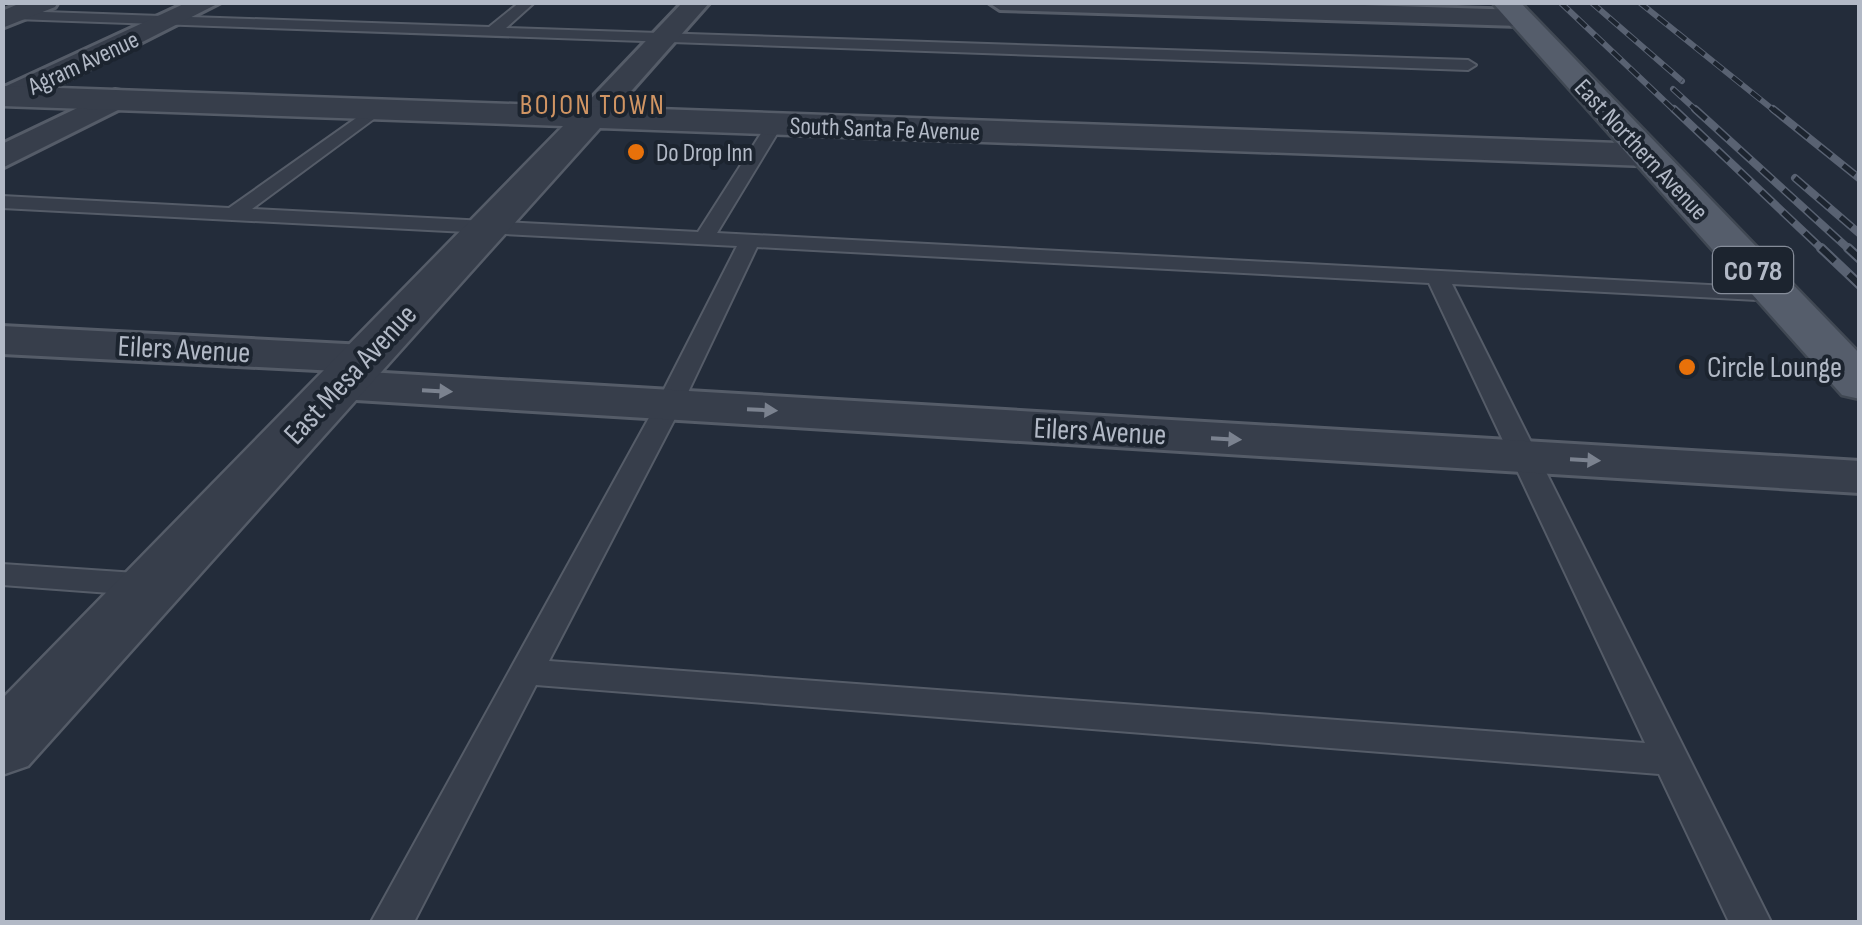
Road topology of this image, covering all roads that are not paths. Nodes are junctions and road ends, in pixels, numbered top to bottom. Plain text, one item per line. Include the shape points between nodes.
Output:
1 (46, 2) edge
2 (209, 2) edge
3 (529, 2) edge
4 (698, 2) edge
5 (1000, 2) edge
6 (1512, 10) edge
7 (9, 18) edge
8 (172, 20) junction
9 (493, 32) junction
10 (666, 38) junction
11 (1468, 66) dead end
12 (7, 96) edge
13 (115, 99) junction
14 (376, 109) junction
15 (591, 117) junction
16 (776, 124) junction
17 (1647, 155) junction
18 (2, 158) edge
19 (2, 202) edge
20 (232, 214) junction
21 (488, 227) junction
22 (704, 238) junction
23 (750, 240) junction
24 (1437, 276) junction
25 (1776, 294) junction
26 (2, 340) edge
27 (353, 372) junction
28 (1860, 384) edge
29 (670, 405) junction
30 (1524, 457) junction
31 (1860, 477) edge
32 (2, 574) edge
33 (153, 585) junction
34 (526, 672) junction
35 (2, 746) edge
36 (1670, 760) junction
37 (392, 922) edge
38 (1750, 922) edge

1 - 7 street
2 - 8 street, Agram Avenue
3 - 9 lane
4 - 10 street, East Mesa Avenue
5 - 6 street
6 - 17 main road, East Northern Avenue / CO 78
7 - 8 lane
8 - 9 lane
8 - 12 street, Agram Avenue
9 - 10 lane
10 - 11 lane
10 - 15 street, East Mesa Avenue
12 - 13 street, South Santa Fe Avenue
13 - 14 street, South Santa Fe Avenue
13 - 18 street, Agram Avenue
14 - 15 street, South Santa Fe Avenue
14 - 20 lane
15 - 16 street, South Santa Fe Avenue
15 - 21 street, East Mesa Avenue
16 - 17 street, South Santa Fe Avenue
16 - 22 lane
17 - 25 main road, East Northern Avenue / CO 78
19 - 20 lane
20 - 21 lane
21 - 22 lane
21 - 27 street, East Mesa Avenue
22 - 23 lane
23 - 24 lane
23 - 29 lane
24 - 25 lane
24 - 30 lane
25 - 28 main road, East Northern Avenue / CO 78
26 - 27 street, Eilers Avenue
27 -> 29 street, Eilers Avenue
27 - 33 street, East Mesa Avenue
29 -> 30 street, Eilers Avenue
29 - 34 lane
30 -> 31 street, Eilers Avenue
30 - 36 lane
32 - 33 lane
33 - 35 street, East Mesa Avenue
34 - 36 lane
34 - 37 lane
36 - 38 lane

